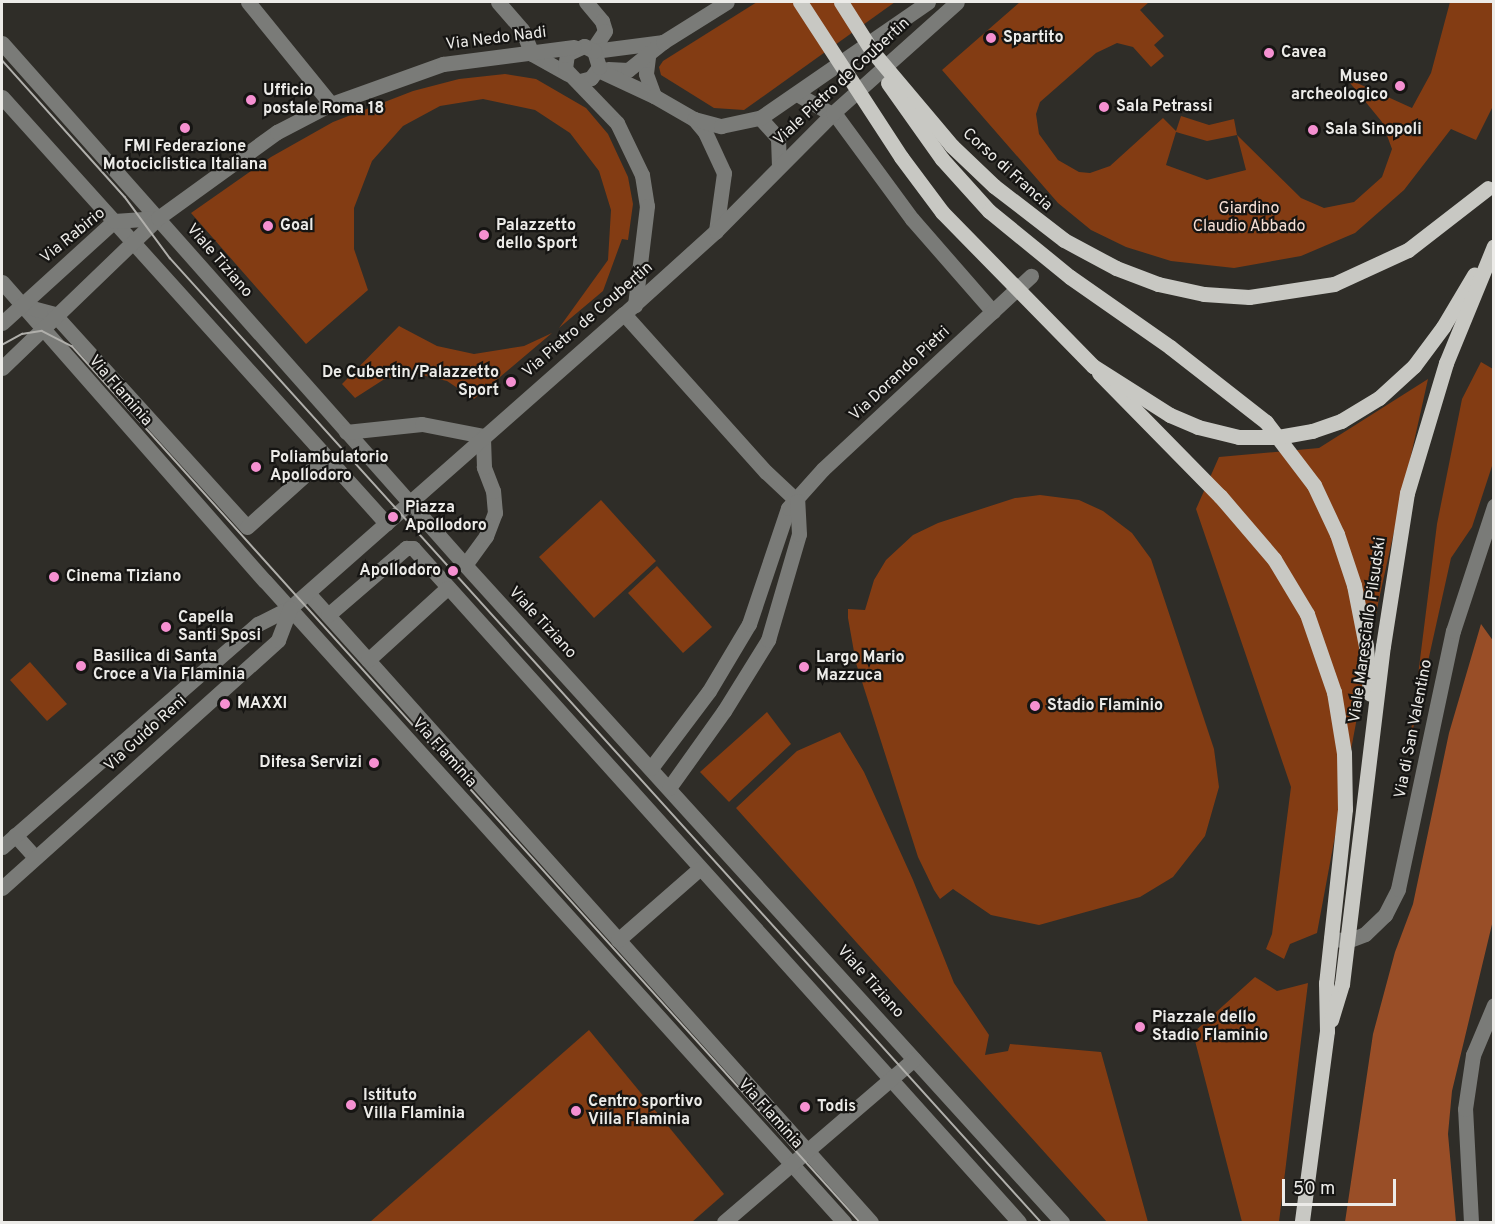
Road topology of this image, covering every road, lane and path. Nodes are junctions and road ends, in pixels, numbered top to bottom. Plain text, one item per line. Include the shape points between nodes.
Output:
1 (248, 2) edge
2 (498, 2) edge
3 (586, 2) edge
4 (727, 2) edge
5 (800, 2) edge
6 (841, 2) edge
7 (928, 2) edge
8 (957, 2) edge
9 (893, 25) junction
10 (663, 42) junction
11 (2, 43) edge
12 (908, 45) junction
13 (574, 47) junction
14 (593, 50) junction
15 (872, 51) junction
16 (532, 54) junction
17 (648, 57) junction
18 (599, 68) junction
19 (574, 78) junction
20 (797, 94) junction
21 (654, 96) junction
22 (2, 97) edge
23 (332, 104) junction
24 (833, 113) junction
25 (760, 118) junction
26 (694, 119) junction
27 (779, 164) junction
28 (1491, 185) edge
29 (158, 218) junction
30 (114, 221) junction
31 (716, 231) junction
32 (133, 241) junction
33 (1494, 241) edge
34 (1494, 246) edge
35 (1031, 276) dead end
36 (2, 282) edge
37 (21, 305) junction
38 (629, 309) junction
39 (993, 312) junction
40 (54, 314) junction
41 (2, 323) edge
42 (42, 331) junction
43 (1093, 366) junction
44 (2, 368) edge
45 (346, 432) junction
46 (483, 435) junction
47 (326, 456) junction
48 (797, 501) junction
49 (409, 503) junction
50 (1494, 506) edge
51 (386, 523) junction
52 (465, 566) junction
53 (447, 588) junction
54 (308, 593) junction
55 (290, 608) junction
56 (328, 615) junction
57 (740, 639) junction
58 (761, 652) junction
59 (368, 660) junction
60 (1369, 751) junction
61 (651, 768) junction
62 (669, 788) junction
63 (15, 835) junction
64 (2, 847) edge
65 (35, 857) junction
66 (699, 869) junction
67 (2, 888) edge
68 (1331, 938) junction
69 (618, 940) junction
70 (1347, 941) junction
71 (1494, 1005) edge
72 (1327, 1031) junction
73 (914, 1059) junction
74 (889, 1079) junction
75 (805, 1150) junction
76 (790, 1163) junction
77 (724, 1222) edge
78 (844, 1222) edge
79 (871, 1222) edge
80 (1019, 1222) edge
81 (1062, 1222) edge
82 (1302, 1222) edge
83 (1471, 1222) edge

1 - 23 street
2 - 16 street via 522,30
3 - 14 street via 605,31
4 - 10 street
5 - 43 main road, bridge via 930,197 982,256
6 - 15 main road, Corso di Francia, bridge
7 - 9 street, Viale Pietro de Coubertin
8 - 12 street, Viale Pietro de Coubertin
9 - 12 street
9 - 20 street, Viale Pietro de Coubertin
10 - 14 street
10 - 17 street
11 - 29 street, Viale Tiziano
12 - 24 street, Viale Pietro de Coubertin
13 - 14 street, Via Nedo Nadi
13 - 16 street, Via Nedo Nadi
13 - 19 street, Via Nedo Nadi via 565,58
14 - 18 street
15 - 28 main road, Corso di Francia, bridge via 952,146 1030,217 1096,259 1145,279 1191,291 1235,296 1281,294 1355,277 1428,237
15 - 60 main road, bridge via 922,133 989,211 1070,277 1170,347 1266,422 1298,460 1343,549 1359,604 1370,685
16 - 19 street
16 - 23 street, Via Nedo Nadi via 443,64
17 - 18 street via 624,71
17 - 21 street via 646,74
18 - 19 street via 591,78
18 - 21 street
19 - 38 street via 623,132 642,174 647,206
20 - 24 street
20 - 25 street, Viale Pietro de Coubertin
21 - 26 street
22 - 30 street
23 - 29 street, Via Nedo Nadi via 260,142
24 - 27 street, Viale Pietro de Coubertin
24 - 39 street via 912,219
25 - 26 street via 721,126
25 - 27 street via 779,140
26 - 31 street via 723,167 724,189
27 - 31 street, Via Pietro de Coubertin
29 - 30 street, Via Rabirio
29 - 32 street
29 - 45 street, Viale Tiziano
30 - 32 street
30 - 37 street, Via Rabirio
31 - 38 street, Via Pietro de Coubertin
32 - 40 street
32 - 47 street
33 - 43 main road, bridge via 1443,327 1414,366 1379,398 1341,421 1287,436 1239,437 1198,427 1154,406
34 - 60 main road, Viale Maresciallo Pilsudski via 1446,363 1413,471 1396,549
35 - 39 street, Via Dorando Pietri
36 - 37 street, Via Flaminia
37 - 40 street
37 - 41 street, Via Rabirio
37 - 42 street, Via Flaminia
38 - 46 street, Via Pietro de Coubertin
38 - 48 street via 766,472
39 - 48 street, Via Dorando Pietri via 823,469
40 - 42 street
40 - 47 street, Via Flaminia via 247,527
42 - 44 street
42 - 55 street, Via Flaminia
43 - 68 main road, Viale Maresciallo Pilsudski, bridge via 1255,534 1292,585 1318,641 1334,692 1344,753 1346,809
45 - 46 street via 422,424
45 - 49 street, Viale Tiziano
46 - 49 street
46 - 52 street via 484,467 493,491 495,513 486,536
47 - 51 street
48 - 57 street, Via Dorando Pietri via 785,512 753,616
48 - 58 street via 800,534 779,611
49 - 51 street
49 - 52 street, Viale Tiziano
50 - 70 street, Via di San Valentino via 1453,631 1402,875 1385,915 1365,934
51 - 54 street
52 - 61 street, Viale Tiziano
53 - 56 street via 413,548 406,548
53 - 59 street
53 - 66 street
54 - 55 street
54 - 56 street, Via Flaminia
55 - 63 street, Via Guido Reni via 258,624
55 - 65 street, Via Guido Reni via 278,640
55 - 76 street, Via Flaminia
56 - 59 street, Via Flaminia
57 - 58 street
57 - 61 street, Via Dorando Pietri via 709,691
58 - 62 street
59 - 69 street, Via Flaminia
60 - 70 main road, Viale Maresciallo Pilsudski
61 - 62 street, Viale Tiziano
62 - 73 street, Viale Tiziano
63 - 64 street, Via Guido Reni
63 - 65 street
65 - 67 street, Via Guido Reni
66 - 69 street
66 - 74 street
68 - 70 street
68 - 72 main road, Viale Maresciallo Pilsudski via 1326,983
69 - 75 street, Via Flaminia
70 - 72 main road, Viale Maresciallo Pilsudski via 1342,984
71 - 83 street via 1473,1055 1465,1109
72 - 82 main road, Viale Maresciallo Pilsudski
73 - 74 street
73 - 81 street, Viale Tiziano
74 - 75 street
74 - 80 street
75 - 76 street
75 - 79 street, Via Flaminia
76 - 77 street
76 - 78 street, Via Flaminia

